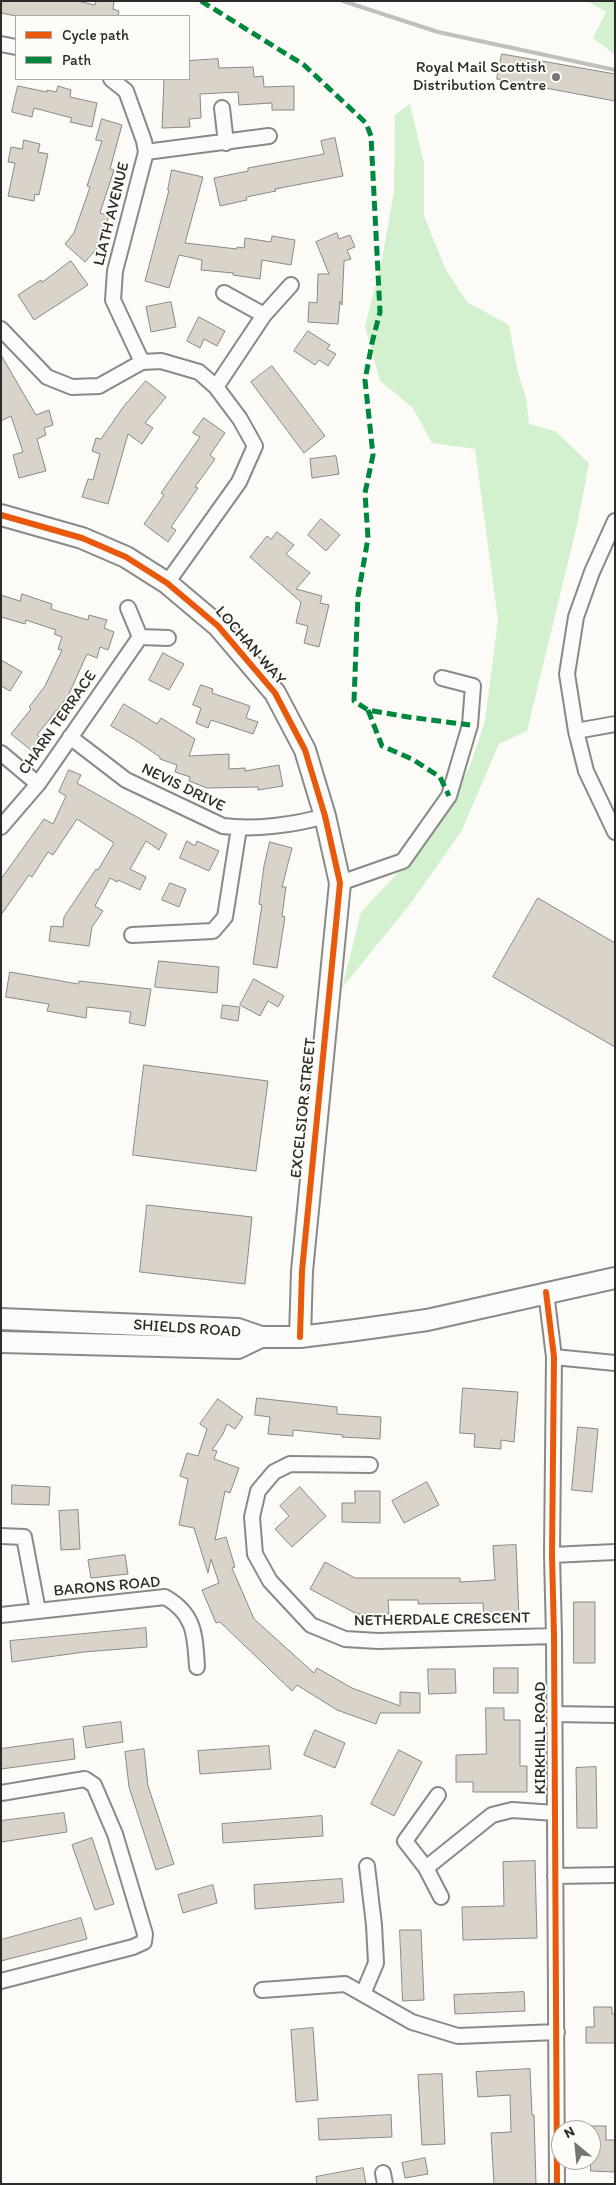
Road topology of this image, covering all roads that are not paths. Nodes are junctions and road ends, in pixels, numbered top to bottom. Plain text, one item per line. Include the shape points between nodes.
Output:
1 (1, 44) edge
2 (15, 47) edge
3 (112, 80) edge
4 (222, 108) dead end
5 (269, 136) dead end
6 (226, 143) junction
7 (146, 152) junction
8 (291, 285) dead end
9 (224, 293) dead end
10 (264, 315) junction
11 (1, 329) edge
12 (142, 362) junction
13 (216, 387) junction
14 (1, 515) edge
15 (615, 521) edge
16 (167, 583) junction
17 (128, 608) dead end
18 (140, 637) junction
19 (168, 638) dead end
20 (442, 678) dead end
21 (615, 724) edge
22 (576, 731) junction
23 (70, 737) junction
24 (1, 753) edge
25 (38, 784) junction
26 (325, 816) junction
27 (1, 826) edge
28 (238, 828) junction
29 (615, 832) edge
30 (340, 883) junction
31 (132, 935) dead end
32 (615, 1278) edge
33 (546, 1292) junction
34 (1, 1319) edge
35 (261, 1337) junction
36 (300, 1337) junction
37 (1, 1342) edge
38 (554, 1357) junction
39 (615, 1362) edge
40 (370, 1465) dead end
41 (1, 1536) edge
42 (615, 1552) edge
43 (552, 1554) junction
44 (38, 1610) junction
45 (1, 1615) edge
46 (554, 1636) junction
47 (196, 1667) dead end
48 (554, 1714) junction
49 (615, 1715) edge
50 (1, 1793) edge
51 (438, 1795) dead end
52 (554, 1813) junction
53 (367, 1866) dead end
54 (426, 1868) junction
55 (615, 1875) edge
56 (555, 1876) junction
57 (441, 1897) dead end
58 (1, 1981) edge
59 (262, 1990) dead end
60 (363, 1994) junction
61 (557, 2032) junction
62 (557, 2184) edge

1 - 2 street
3 - 7 street, LIATH AVENUE via 126,90
4 - 6 street
5 - 6 street
6 - 7 street
7 - 12 street, LIATH AVENUE via 116,271 113,300
8 - 10 street
9 - 10 street
10 - 13 street
11 - 12 street via 47,377 72,388 99,386
12 - 13 street via 161,360 199,372
13 - 16 street via 255,446 239,482
14 - 16 street, LOCHAN WAY via 82,538 126,557
15 - 22 street via 576,617 567,674
16 - 26 street, LOCHAN WAY via 218,626 275,693 305,750
17 - 18 street
18 - 19 street
18 - 23 street, CHARN TERRACE
20 - 30 street via 473,686 470,725 449,796 402,861
21 - 22 street
22 - 29 street via 586,771
23 - 25 street, CHARN TERRACE
23 - 28 street, NEVIS DRIVE via 126,780 224,826
24 - 25 street
25 - 27 street, CHARN TERRACE
26 - 28 street, NEVIS DRIVE
26 - 30 street, LOCHAN WAY
28 - 31 street via 225,917 213,931
30 - 36 street, EXCELSIOR STREET via 302,1271
32 - 33 street
33 - 36 street via 427,1320
33 - 38 street, KIRKHILL ROAD
34 - 35 street, SHIELDS ROAD via 238,1329
35 - 36 street
35 - 37 street, SHIELDS ROAD via 238,1348
38 - 39 street
38 - 43 street, KIRKHILL ROAD
40 - 46 street, NETHERDALE CRESCENT via 290,1464 274,1472 258,1491 252,1517 255,1554 270,1581 311,1625 345,1638 378,1641
41 - 44 street via 24,1537
42 - 43 street
43 - 46 street, KIRKHILL ROAD
44 - 45 street, BARONS ROAD
44 - 47 street, BARONS ROAD via 165,1597 177,1604 195,1632
46 - 48 street, KIRKHILL ROAD
48 - 49 street
48 - 52 street, KIRKHILL ROAD
50 - 58 street via 85,1779 94,1785 114,1834 145,1934 144,1942 133,1947
51 - 54 street via 405,1841
52 - 54 street via 512,1810 492,1815
52 - 56 street, KIRKHILL ROAD
53 - 60 street via 376,1963
54 - 57 street
55 - 56 street
56 - 61 street, KIRKHILL ROAD
59 - 60 street via 345,1984
60 - 61 street via 412,2022 458,2036
61 - 62 street, KIRKHILL ROAD

